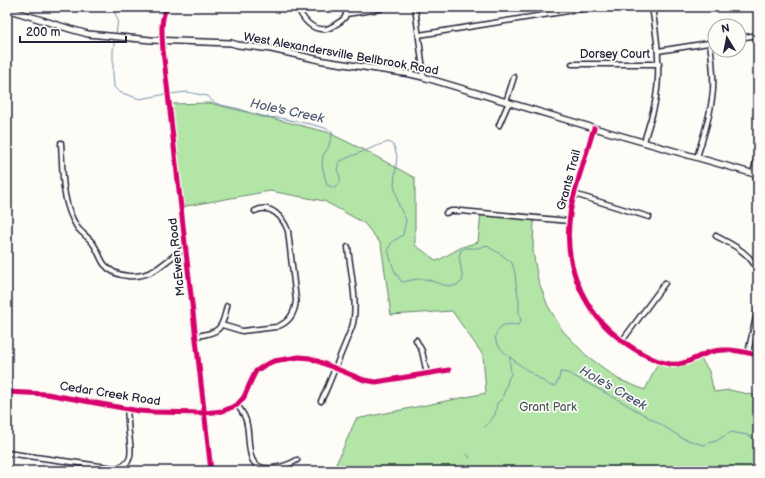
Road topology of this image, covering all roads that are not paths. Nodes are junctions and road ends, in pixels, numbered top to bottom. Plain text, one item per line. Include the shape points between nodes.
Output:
1 (167, 7) edge
2 (298, 7) edge
3 (345, 7) edge
4 (383, 7) edge
5 (415, 7) edge
6 (593, 7) edge
7 (652, 7) edge
8 (7, 8) edge
9 (346, 14) junction
10 (419, 35) junction
11 (758, 35) edge
12 (747, 37) edge
13 (162, 40) junction
14 (707, 43) edge
15 (658, 51) junction
16 (713, 58) edge
17 (572, 64) dead end
18 (658, 64) junction
19 (423, 77) junction
20 (514, 77) dead end
21 (507, 102) junction
22 (499, 125) dead end
23 (594, 128) junction
24 (644, 142) junction
25 (61, 144) dead end
26 (758, 154) edge
27 (697, 157) junction
28 (755, 174) edge
29 (574, 194) junction
30 (255, 211) dead end
31 (446, 214) dead end
32 (649, 217) dead end
33 (569, 221) junction
34 (716, 236) dead end
35 (348, 247) dead end
36 (186, 248) junction
37 (757, 267) edge
38 (758, 272) edge
39 (665, 283) dead end
40 (227, 306) dead end
41 (758, 308) edge
42 (222, 325) junction
43 (196, 336) junction
44 (416, 340) dead end
45 (622, 341) junction
46 (748, 353) junction
47 (758, 355) edge
48 (336, 368) junction
49 (449, 370) dead end
50 (427, 374) junction
51 (7, 375) edge
52 (8, 392) edge
53 (321, 401) dead end
54 (237, 406) junction
55 (127, 409) junction
56 (204, 413) junction
57 (7, 453) edge
58 (297, 460) dead end
59 (114, 469) edge
60 (211, 471) edge

1 - 13 street, McEwen Road
2 - 9 street via 306,22 322,29 344,19
3 - 9 street
4 - 9 street
5 - 10 street
6 - 10 street
7 - 15 street
8 - 13 main road, West Alexandersville Bellbrook Road via 74,31
10 - 19 street
11 - 12 street
13 - 19 main road, West Alexandersville Bellbrook Road via 231,43
13 - 36 street, McEwen Road
14 - 15 street
15 - 18 street
16 - 27 street via 712,100
17 - 18 street, Dorsey Court
18 - 24 street via 656,97
19 - 21 main road, West Alexandersville Bellbrook Road
20 - 21 street
21 - 22 street
21 - 23 main road, West Alexandersville Bellbrook Road
23 - 24 main road, West Alexandersville Bellbrook Road
23 - 29 street, Grants Trail
24 - 27 main road, West Alexandersville Bellbrook Road
25 - 36 street via 65,196 71,215 80,232 94,244 104,264 111,270 125,276 136,276 155,270
26 - 28 street
27 - 28 main road, West Alexandersville Bellbrook Road
29 - 32 street
29 - 33 street, Grants Trail
30 - 42 street via 265,208 274,212 282,218 288,231 295,310 287,321 276,326 242,331
31 - 33 street via 461,211
33 - 45 street, Grants Trail via 568,237 572,267 581,290 597,316
34 - 37 street via 741,250
35 - 48 street via 355,317
36 - 43 street, McEwen Road
37 - 38 street
39 - 45 street
40 - 42 street
41 - 46 street
42 - 43 street via 210,334
43 - 56 street, McEwen Road
44 - 50 street via 422,352
45 - 46 street, Grants Trail via 646,355 670,364 680,364 721,350
46 - 47 street, Grants Trail
48 - 50 street via 364,380 376,382
48 - 53 street
48 - 54 street via 306,357 269,363 256,371
49 - 50 street
51 - 52 street
52 - 55 street, Cedar Creek Road via 47,394
54 - 56 street, Cedar Creek Road via 228,410
54 - 58 street via 246,421 251,458 256,465 266,469 277,468
55 - 56 street, Cedar Creek Road
55 - 59 street via 131,454 126,463
56 - 60 street, McEwen Road
57 - 59 street

